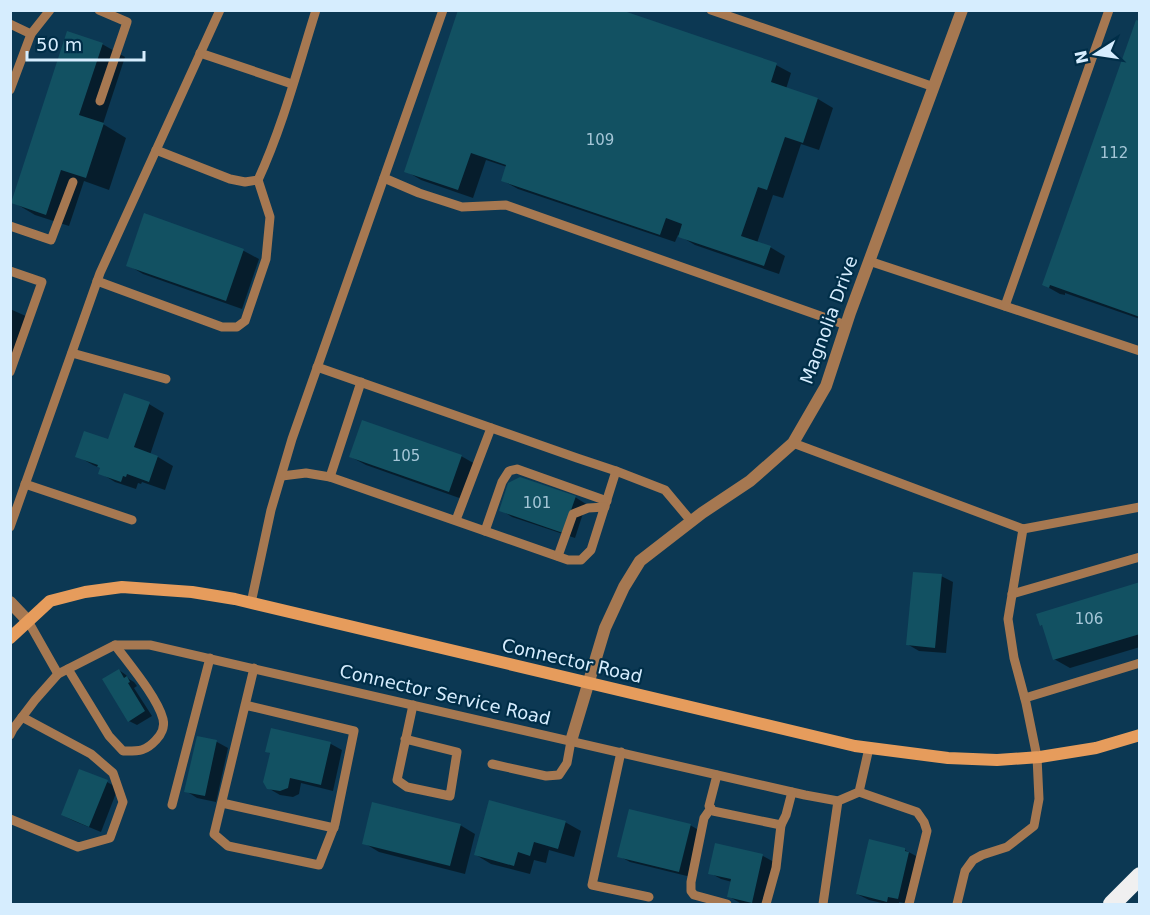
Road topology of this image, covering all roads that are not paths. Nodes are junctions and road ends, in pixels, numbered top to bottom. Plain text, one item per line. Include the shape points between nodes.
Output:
1 (50, 10) edge
2 (99, 10) edge
3 (220, 10) edge
4 (316, 10) edge
5 (443, 10) edge
6 (711, 10) edge
7 (962, 10) edge
8 (1109, 10) edge
9 (10, 24) edge
10 (31, 34) junction
11 (200, 53) junction
12 (292, 84) junction
13 (934, 87) junction
14 (10, 90) edge
15 (100, 101) dead end
16 (156, 150) junction
17 (384, 178) junction
18 (258, 180) junction
19 (73, 182) dead end
20 (10, 225) edge
21 (869, 261) junction
22 (10, 271) edge
23 (97, 281) junction
24 (1005, 306) junction
25 (846, 325) junction
26 (1140, 351) edge
27 (72, 353) junction
28 (317, 367) junction
29 (10, 372) edge
30 (166, 379) dead end
31 (361, 382) junction
32 (492, 428) junction
33 (793, 443) junction
34 (616, 471) junction
35 (282, 476) junction
36 (330, 477) junction
37 (26, 484) junction
38 (606, 504) junction
39 (1140, 507) edge
40 (132, 520) dead end
41 (456, 520) junction
42 (691, 521) junction
43 (10, 527) edge
44 (1023, 529) junction
45 (485, 531) junction
46 (558, 556) junction
47 (1140, 556) edge
48 (1012, 594) junction
49 (10, 602) edge
50 (251, 603) junction
51 (28, 621) junction
52 (10, 638) edge
53 (115, 645) junction
54 (210, 658) junction
55 (1140, 663) edge
56 (254, 668) junction
57 (68, 669) junction
58 (58, 674) junction
59 (588, 683) junction
60 (1025, 698) junction
61 (245, 705) junction
62 (413, 705) junction
63 (22, 717) junction
64 (10, 735) edge
65 (1140, 735) edge
66 (405, 739) junction
67 (571, 741) junction
68 (869, 748) junction
69 (621, 752) junction
70 (1037, 757) junction
71 (492, 764) dead end
72 (717, 775) junction
73 (792, 792) junction
74 (859, 792) junction
75 (838, 801) junction
76 (222, 803) junction
77 (172, 805) dead end
78 (711, 808) junction
79 (10, 819) edge
80 (780, 825) junction
81 (334, 828) junction
82 (1140, 876) edge
83 (649, 897) dead end
84 (727, 904) edge
85 (765, 904) edge
86 (823, 904) edge
87 (909, 904) edge
88 (957, 904) edge
89 (1112, 904) edge

1 - 10 lane
2 - 15 lane via 127,22
3 - 11 lane
4 - 12 lane
5 - 17 lane
6 - 13 lane
7 - 13 street, Magnolia Drive
8 - 24 lane
9 - 10 lane
10 - 14 lane
11 - 12 lane
11 - 16 lane
12 - 18 lane
13 - 21 street, Magnolia Drive
16 - 18 lane via 230,179
16 - 23 lane
17 - 25 lane via 462,207 506,205
17 - 28 lane
18 - 23 lane via 270,217 266,259 245,321 237,327 222,327
19 - 20 lane via 51,240
21 - 24 lane
21 - 25 street, Magnolia Drive
22 - 29 lane via 42,282
23 - 27 lane
24 - 26 lane
25 - 33 street, Magnolia Drive via 826,386
27 - 30 lane
27 - 37 lane
28 - 31 lane
28 - 35 lane
31 - 32 lane
31 - 36 lane
32 - 34 lane
32 - 41 lane
33 - 42 street, Magnolia Drive via 750,481
33 - 44 lane
34 - 38 lane
34 - 42 lane via 665,489
35 - 36 lane
35 - 50 lane
36 - 41 lane
37 - 40 lane
37 - 43 lane
38 - 45 lane via 517,469 509,471 502,482
38 - 46 lane via 573,514
38 - 46 lane via 591,550 580,560
39 - 44 lane
41 - 45 lane
42 - 59 street, Magnolia Drive via 640,561 605,628
44 - 48 lane
45 - 46 lane
47 - 48 lane
48 - 60 lane via 1008,619
49 - 51 street
50 - 51 main road, Connector Road via 192,592 122,587 50,601
50 - 59 main road, Connector Road
51 - 52 main road, Connector Road
51 - 58 lane
53 - 54 lane, Connector Service Road via 150,645
53 - 57 lane, Connector Service Road
53 - 57 lane via 155,702 163,721 161,735 150,747 123,751 109,736
54 - 56 lane, Connector Service Road
54 - 77 lane
55 - 60 lane
56 - 61 lane
56 - 62 lane, Connector Service Road
57 - 58 lane, Connector Service Road
58 - 63 lane, Connector Service Road
59 - 67 street, Magnolia Drive
59 - 68 main road, Connector Road
60 - 70 lane
61 - 76 lane
61 - 81 lane via 354,731
62 - 66 lane
62 - 67 lane, Connector Service Road
63 - 64 lane, Connector Service Road
63 - 79 lane via 91,754 113,772 123,802 110,838 78,847
65 - 70 main road, Connector Road via 1096,748
66 - 66 lane via 397,780 407,787 450,796 458,752
67 - 69 lane, Connector Service Road
67 - 71 lane via 567,763 559,775 546,776
68 - 70 main road, Connector Road via 948,758
68 - 74 lane
69 - 72 lane, Connector Service Road
69 - 83 lane via 592,885
70 - 88 lane via 1039,799 1034,826 1007,847 973,860 965,871
72 - 73 lane, Connector Service Road
72 - 78 lane
73 - 75 lane, Connector Service Road
73 - 80 lane
74 - 75 lane
74 - 87 lane via 917,812 924,822 927,831
75 - 86 lane
76 - 81 lane
76 - 81 lane via 214,834 228,846 319,864
78 - 80 lane
78 - 84 lane via 704,818 691,891
80 - 85 lane via 776,867
82 - 89 highway

